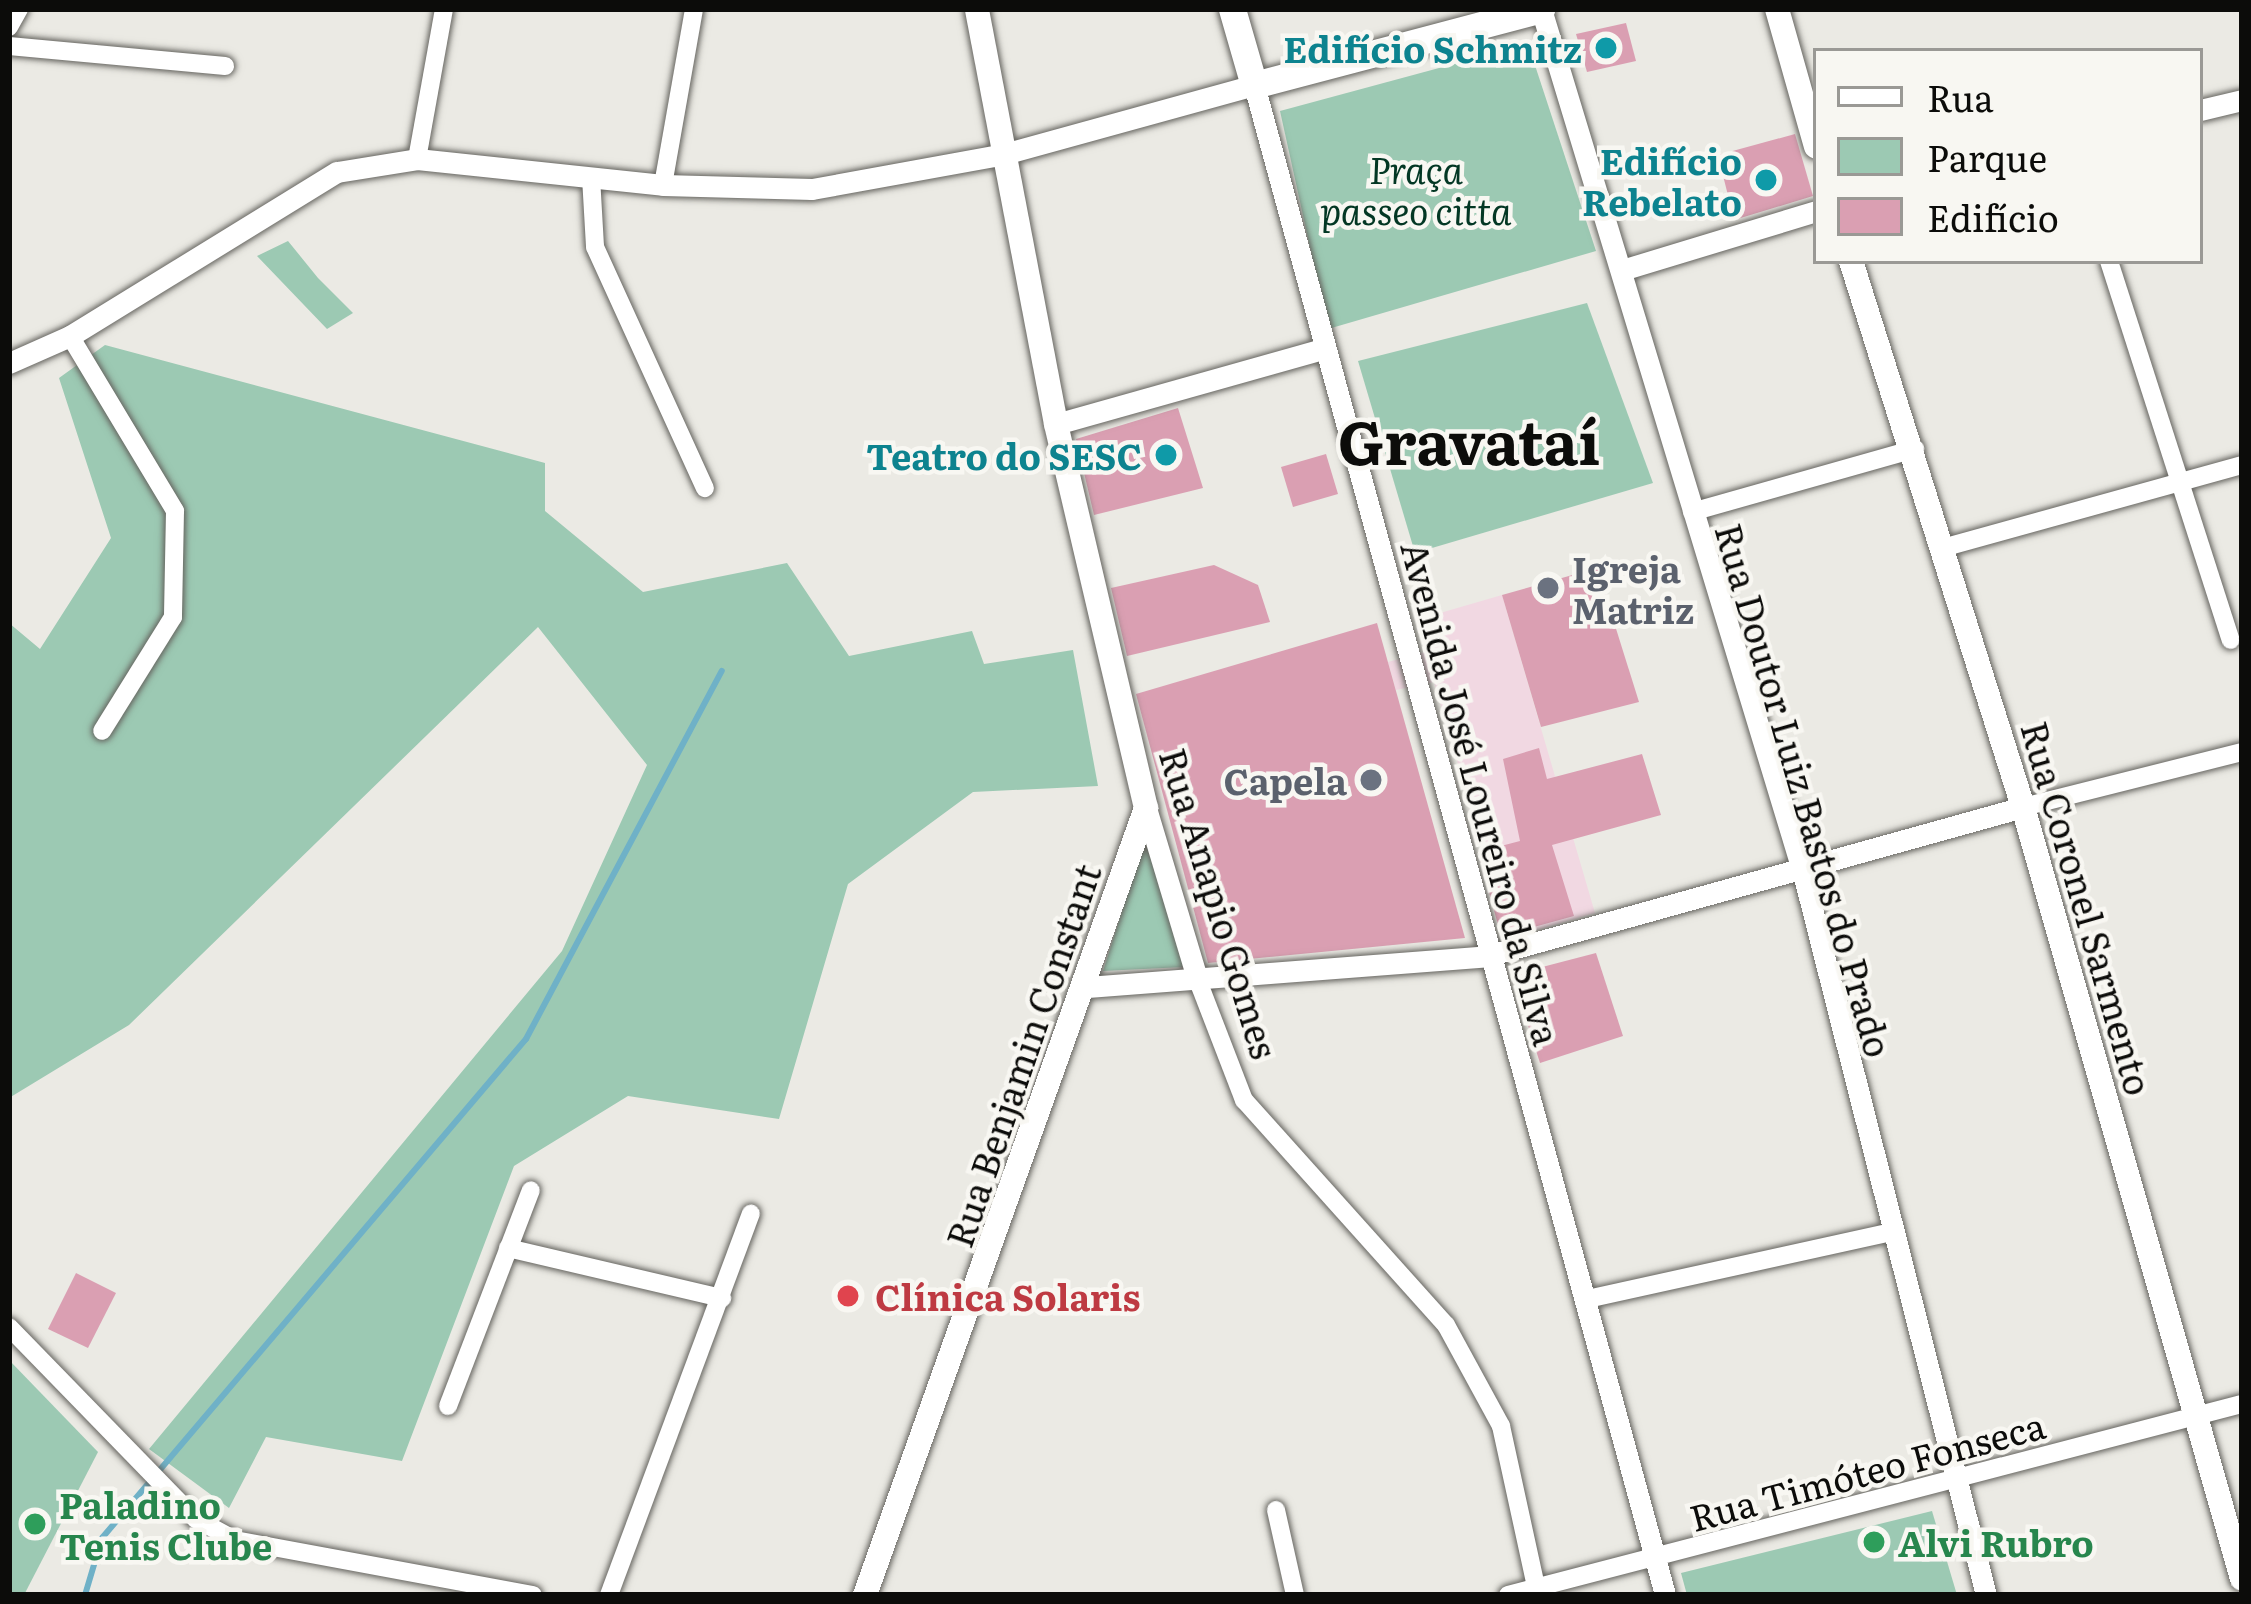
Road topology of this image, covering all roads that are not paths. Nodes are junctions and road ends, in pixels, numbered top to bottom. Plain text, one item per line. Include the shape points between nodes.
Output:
1 (19, 9) edge
2 (443, 9) edge
3 (694, 9) edge
4 (977, 9) edge
5 (1232, 9) edge
6 (1541, 9) edge
7 (1777, 9) edge
8 (9, 27) edge
9 (9, 46) edge
10 (225, 66) dead end
11 (1254, 85) junction
12 (2242, 100) edge
13 (2203, 109) edge
14 (1813, 136) edge
15 (1000, 154) junction
16 (417, 159) junction
17 (591, 177) junction
18 (663, 184) junction
19 (1813, 213) edge
20 (1852, 264) edge
21 (2110, 264) edge
22 (1622, 270) junction
23 (70, 336) junction
24 (1322, 349) junction
25 (9, 363) edge
26 (1056, 424) junction
27 (1916, 449) junction
28 (2242, 465) edge
29 (2178, 483) junction
30 (704, 488) dead end
31 (1692, 512) junction
32 (1946, 547) junction
33 (2231, 640) dead end
34 (102, 731) dead end
35 (2242, 752) edge
36 (2023, 807) junction
37 (1146, 808) junction
38 (1803, 874) junction
39 (1487, 956) junction
40 (1198, 981) junction
41 (1088, 987) junction
42 (531, 1190) dead end
43 (751, 1214) dead end
44 (1891, 1232) junction
45 (508, 1248) junction
46 (722, 1298) junction
47 (1587, 1299) junction
48 (9, 1327) edge
49 (2242, 1404) edge
50 (448, 1406) dead end
51 (2194, 1417) junction
52 (1954, 1480) junction
53 (1276, 1510) dead end
54 (1655, 1560) junction
55 (2242, 1579) edge
56 (1538, 1593) edge
57 (533, 1595) edge
58 (609, 1595) edge
59 (865, 1595) edge
60 (1295, 1595) edge
61 (1508, 1595) edge
62 (1665, 1595) edge
63 (1986, 1595) edge

1 - 8 street
2 - 16 street
3 - 18 street
4 - 15 main road, Rua Anapio Gomes
5 - 11 main road, Avenida José Loureiro da Silva
6 - 11 main road
6 - 22 street, Rua Doutor Luiz Bastos do Prado
7 - 14 main road
9 - 10 street
11 - 15 street
11 - 24 street, Avenida José Loureiro da Silva
12 - 13 street
15 - 18 street via 812,189
15 - 26 main road, Rua Anapio Gomes
16 - 17 street
16 - 23 street via 337,172
17 - 18 street
17 - 30 street via 595,247
19 - 22 street
20 - 27 main road, Rua Coronel Sarmento
21 - 29 street
22 - 31 street, Rua Doutor Luiz Bastos do Prado
23 - 25 street
23 - 34 street via 175,512 173,616
24 - 26 street
24 - 39 street, Avenida José Loureiro da Silva
26 - 37 main road, Rua Anapio Gomes
27 - 31 street
27 - 32 main road, Rua Coronel Sarmento
28 - 29 street
29 - 32 street
29 - 33 street
31 - 38 street, Rua Doutor Luiz Bastos do Prado
32 - 36 main road, Rua Coronel Sarmento
35 - 36 street
36 - 38 street
36 - 51 main road, Rua Coronel Sarmento
37 - 40 street, Rua Anapio Gomes
37 - 41 main road, Rua Benjamin Constant
38 - 39 street
38 - 44 street, Rua Doutor Luiz Bastos do Prado
39 - 40 street
39 - 47 street, Avenida José Loureiro da Silva
40 - 41 street
40 - 56 street, Rua Anapio Gomes via 1244,1100 1446,1325 1501,1426
41 - 59 main road, Rua Benjamin Constant
42 - 45 street
43 - 46 street
44 - 47 street
44 - 52 street, Rua Doutor Luiz Bastos do Prado
45 - 46 street
45 - 50 street
46 - 58 street
47 - 54 street, Avenida José Loureiro da Silva
48 - 57 street via 196,1519 235,1540
49 - 51 street, Rua Timóteo Fonseca
51 - 52 street, Rua Timóteo Fonseca
51 - 55 main road, Rua Coronel Sarmento
52 - 54 street, Rua Timóteo Fonseca
52 - 63 street, Rua Doutor Luiz Bastos do Prado
53 - 60 street
54 - 56 street, Rua Timóteo Fonseca
54 - 62 street, Avenida José Loureiro da Silva
56 - 61 street, Rua Timóteo Fonseca

